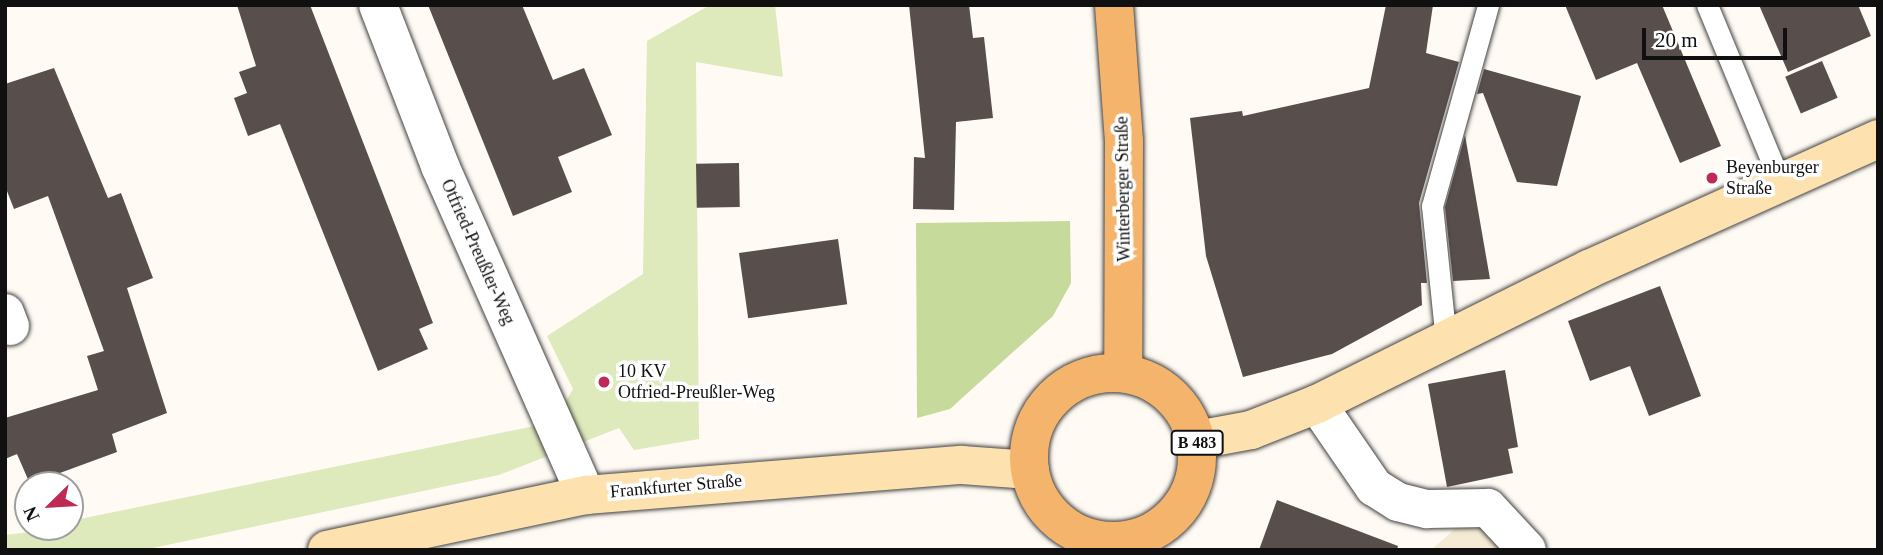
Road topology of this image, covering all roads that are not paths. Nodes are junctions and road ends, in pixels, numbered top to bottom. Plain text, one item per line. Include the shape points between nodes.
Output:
1 (378, 5) edge
2 (1114, 5) edge
3 (1488, 5) edge
4 (1707, 5) edge
5 (1878, 139) edge
6 (1780, 181) junction
7 (1446, 341) junction
8 (1123, 373) junction
9 (1317, 404) junction
10 (1197, 440) junction
11 (1030, 470) junction
12 (586, 495) junction
13 (1107, 546) edge
14 (327, 550) edge
15 (1527, 550) edge

1 - 12 street, Otfried-Preußler-Weg via 440,166
2 - 8 main road, Winterberger Straße via 1124,141
3 - 7 lane via 1432,206
4 - 6 lane
5 - 6 main road
6 - 7 main road
7 - 9 main road
8 - 10 main road, B 483 via 1174,398
8 - 11 main road via 1073,382 1052,398 1037,419
9 - 10 main road via 1251,430
9 - 15 street via 1374,486 1398,502 1427,509 1488,508
10 - 13 main road, B 483 via 1196,473 1174,516 1133,539
11 - 12 main road, Frankfurter Straße via 962,465
11 - 13 main road, B 483 via 1056,520
12 - 14 main road, Frankfurter Straße

